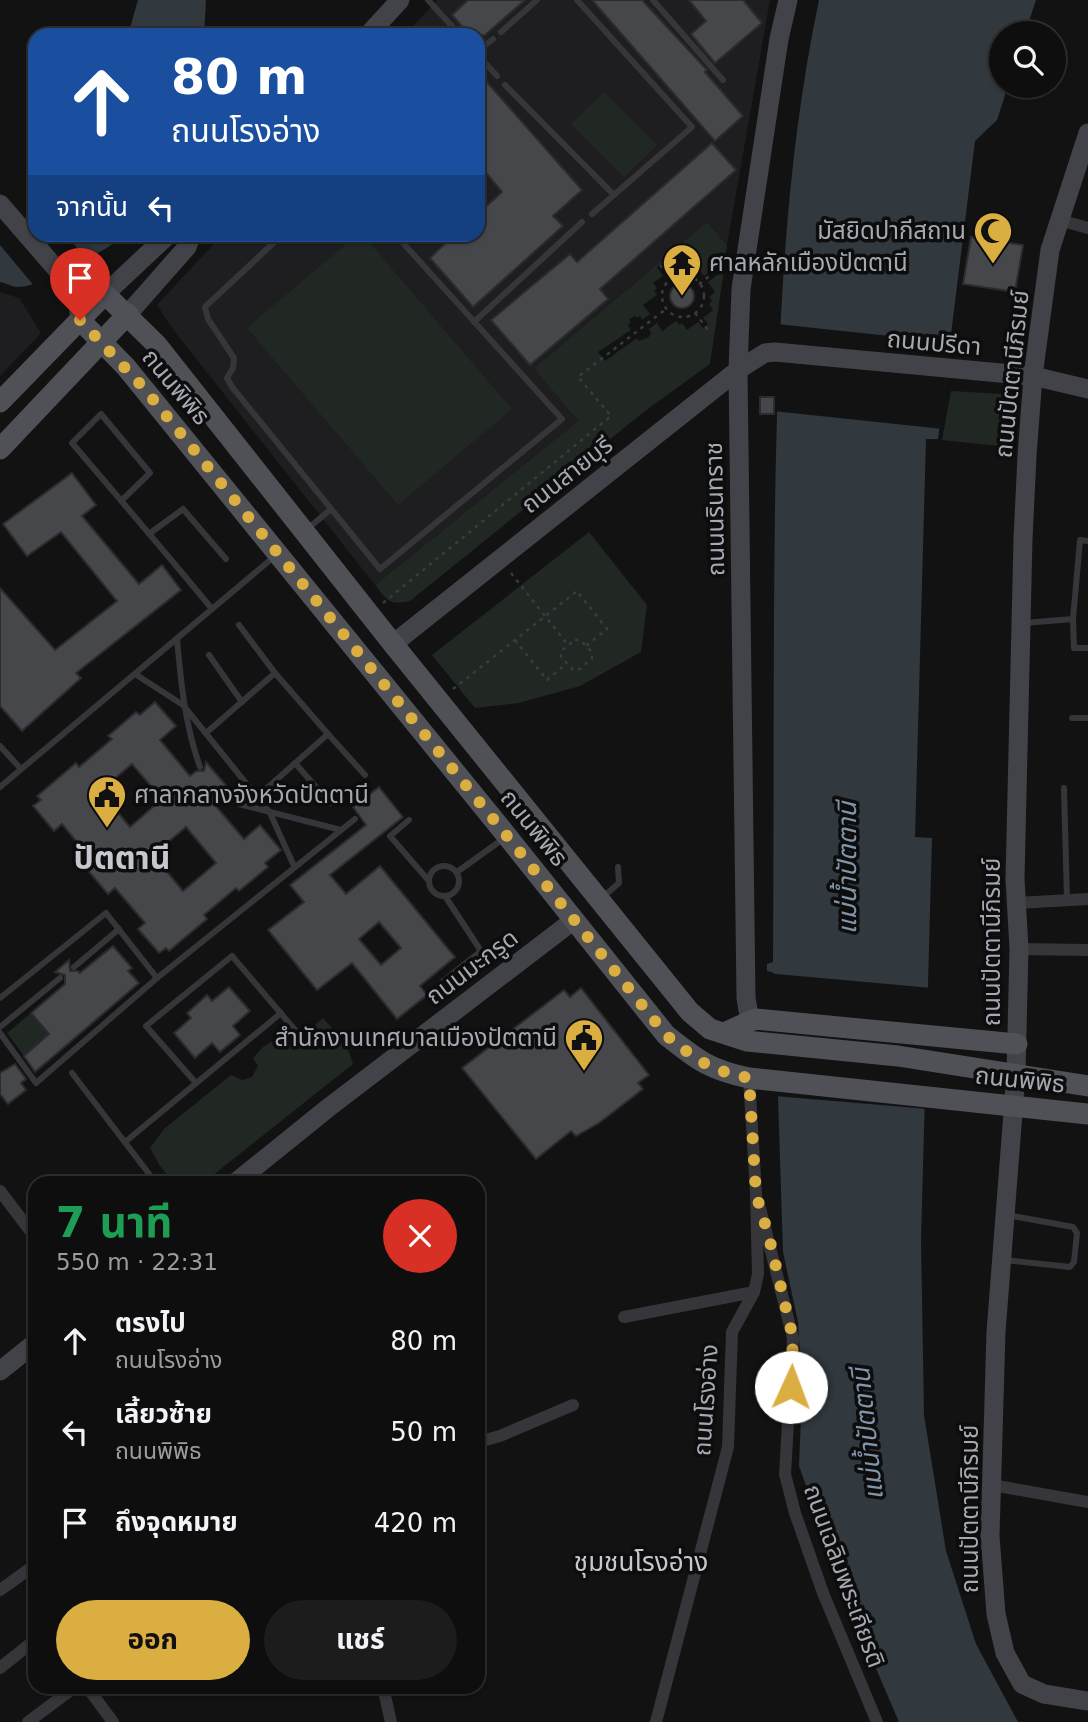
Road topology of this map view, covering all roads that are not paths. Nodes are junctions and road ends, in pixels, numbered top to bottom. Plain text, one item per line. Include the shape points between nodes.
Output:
1 (400, 0) edge
2 (428, 0) edge
3 (537, 0) edge
4 (577, 0) edge
5 (653, 0) edge
6 (788, 0) edge
7 (374, 28) edge
8 (454, 28) edge
9 (501, 32) dead end
10 (493, 39) dead end
11 (485, 46) edge
12 (485, 61) edge
13 (497, 76) dead end
14 (723, 80) dead end
15 (505, 85) dead end
16 (1088, 133) edge
17 (614, 195) junction
18 (0, 204) edge
19 (592, 214) dead end
20 (1059, 220) junction
21 (582, 222) dead end
22 (1088, 228) edge
23 (28, 236) edge
24 (33, 242) edge
25 (160, 242) edge
26 (189, 242) edge
27 (274, 242) edge
28 (402, 242) edge
29 (70, 285) junction
30 (105, 294) junction
31 (128, 314) junction
32 (80, 320) junction
33 (474, 322) junction
34 (102, 341) junction
35 (775, 352) joint
36 (738, 370) junction
37 (1033, 376) junction
38 (1088, 389) edge
39 (0, 402) edge
40 (0, 449) edge
41 (121, 500) junction
42 (330, 510) junction
43 (304, 531) junction
44 (149, 534) junction
45 (1088, 541) edge
46 (279, 553) junction
47 (226, 559) dead end
48 (212, 609) junction
49 (1073, 619) junction
50 (1023, 623) junction
51 (239, 625) dead end
52 (382, 629) junction
53 (177, 639) junction
54 (1088, 648) edge
55 (356, 651) junction
56 (209, 655) dead end
57 (275, 673) junction
58 (135, 674) junction
59 (242, 702) junction
60 (183, 705) junction
61 (1072, 718) dead end
62 (1088, 718) edge
63 (463, 729) junction
64 (206, 733) junction
65 (328, 734) junction
66 (0, 746) edge
67 (437, 750) junction
68 (295, 764) junction
69 (200, 767) dead end
70 (21, 769) junction
71 (365, 775) dead end
72 (0, 787) edge
73 (1064, 788) dead end
74 (224, 795) dead end
75 (257, 797) junction
76 (330, 803) dead end
77 (270, 813) junction
78 (533, 815) junction
79 (355, 819) dead end
80 (409, 820) dead end
81 (341, 830) junction
82 (507, 836) junction
83 (294, 866) junction
84 (618, 867) dead end
85 (457, 872) junction
86 (429, 881) junction
87 (445, 896) junction
88 (600, 899) junction
89 (1088, 899) edge
90 (1067, 900) junction
91 (1017, 903) junction
92 (574, 920) junction
93 (119, 929) junction
94 (1019, 949) junction
95 (1088, 950) edge
96 (74, 967) dead end
97 (60, 978) dead end
98 (157, 978) junction
99 (442, 982) dead end
100 (0, 998) edge
101 (281, 1013) junction
102 (753, 1020) junction
103 (0, 1027) edge
104 (295, 1030) dead end
105 (0, 1033) edge
106 (724, 1033) junction
107 (1017, 1044) junction
108 (72, 1073) dead end
109 (1016, 1074) junction
110 (756, 1079) junction
111 (196, 1083) junction
112 (1088, 1086) edge
113 (1013, 1105) junction
114 (1088, 1114) edge
115 (125, 1142) junction
116 (151, 1176) edge
117 (244, 1176) edge
118 (0, 1191) edge
119 (756, 1194) junction
120 (1006, 1214) junction
121 (28, 1228) edge
122 (1002, 1259) junction
123 (754, 1292) junction
124 (624, 1317) dead end
125 (28, 1349) edge
126 (0, 1371) edge
127 (573, 1405) dead end
128 (485, 1440) edge
129 (992, 1485) junction
130 (1088, 1502) edge
131 (28, 1570) edge
132 (0, 1590) edge
133 (28, 1646) edge
134 (0, 1668) edge
135 (66, 1694) edge
136 (92, 1694) edge
137 (385, 1694) edge
138 (1088, 1700) edge
139 (873, 1720) edge
140 (28, 1722) edge
141 (113, 1722) edge
142 (391, 1722) edge
143 (656, 1722) edge

1 - 7 street
2 - 8 lane
3 - 9 lane
4 - 17 lane via 692,127
5 - 14 lane
6 - 36 street, ถนนนรินทราช via 741,289
10 - 11 lane
12 - 13 lane
15 - 17 lane
16 - 20 street, ถนนปัตตานีภิรมย์
17 - 19 lane
18 - 23 street
20 - 22 street
20 - 37 street, ถนนปัตตานีภิรมย์ via 1050,250
21 - 33 lane
24 - 29 street
25 - 30 street
26 - 31 street
27 - 42 lane via 205,307 234,358 227,378 232,387
28 - 33 lane
29 - 30 street
29 - 32 street
30 - 31 main road, ถนนพิพิธ
30 - 32 main road
31 - 34 main road
31 - 43 main road, ถนนพิพิธ
32 - 34 main road, ถนนพิพิธ
32 - 39 main road
33 - 42 lane via 562,419 380,569
34 - 40 main road
34 - 46 main road, ถนนพิพิธ
35 - 36 street, ถนนสายบุรี
35 - 37 street, ถนนปรีดา
36 - 52 street, ถนนสายบุรี via 500,559
36 - 102 street, ถนนนรินทราช via 746,998
37 - 38 street, ถนนปรีดา
37 - 50 street, ถนนปัตตานีภิรมย์
41 - 41 lane via 150,473 101,414 72,443
41 - 44 lane
42 - 43 lane
43 - 46 main road
43 - 52 main road, ถนนพิพิธ
44 - 47 lane via 183,509
44 - 48 lane
45 - 49 lane via 1080,540
46 - 48 lane
46 - 55 main road, ถนนพิพิธ
48 - 53 lane
49 - 50 lane
49 - 54 lane via 1074,648
50 - 91 street, ถนนปัตตานีภิรมย์
51 - 57 lane
52 - 55 main road
52 - 63 main road, ถนนพิพิธ
53 - 58 lane
53 - 60 lane
55 - 67 main road, ถนนพิพิธ
56 - 59 lane
57 - 59 lane
57 - 65 lane
58 - 60 lane
58 - 70 lane
59 - 64 lane
60 - 64 lane
60 - 69 lane
61 - 62 lane
63 - 67 main road
63 - 78 main road, ถนนพิพิธ
64 - 75 lane
65 - 68 lane
65 - 71 lane
66 - 70 lane
67 - 82 main road, ถนนพิพิธ
68 - 75 lane
68 - 76 lane
70 - 72 lane
73 - 90 lane
74 - 77 lane
75 - 77 lane
77 - 81 lane
77 - 83 lane
78 - 82 main road
78 - 88 main road, ถนนพิพิธ
79 - 81 lane
80 - 86 lane via 390,836
81 - 83 lane
82 - 85 lane
82 - 92 main road, ถนนพิพิธ
83 - 98 lane
84 - 88 lane via 619,883
85 - 86 lane via 451,867 436,868
85 - 87 lane via 458,887
86 - 87 lane via 431,889
87 - 99 lane via 481,951
88 - 92 main road
88 - 106 main road, ถนนพิพิธ via 690,1012 710,1029
89 - 90 street
90 - 91 street
91 - 94 street, ถนนปัตตานีภิรมย์
92 - 110 main road, ถนนพิพิธ via 666,1035 721,1072
92 - 117 street, ถนนมะกรูด
93 - 96 lane
93 - 98 lane
93 - 100 lane via 106,913
94 - 95 street
94 - 107 street, ถนนปัตตานีภิรมย์
97 - 103 lane
98 - 105 lane via 36,1083
101 - 104 lane
101 - 111 lane
101 - 111 lane via 232,956 146,1026
102 - 106 main road
102 - 107 main road, ถนนพิพิธ
106 - 109 main road, ถนนพิพิธ via 747,1041
107 - 109 street, ถนนปัตตานีภิรมย์
108 - 115 lane
109 - 112 main road, ถนนพิพิธ
109 - 113 street, ถนนปัตตานีภิรมย์
110 - 113 main road, ถนนพิพิธ
110 - 119 street, ถนนโรงอ่าง
111 - 115 lane
113 - 114 main road, ถนนพิพิธ
113 - 120 street, ถนนปัตตานีภิรมย์
115 - 116 lane
118 - 121 street
119 - 123 street, ถนนโรงอ่าง via 758,1274
119 - 139 street, ถนนเฉลิมพระเกียรติ via 793,1338 785,1474 822,1593
120 - 122 street, ถนนปัตตานีภิรมย์
120 - 122 lane via 1073,1227 1077,1233 1070,1267
122 - 129 street, ถนนปัตตานีภิรมย์
123 - 124 street
123 - 143 street, ถนนโรงอ่าง via 732,1332 728,1447
125 - 126 street
127 - 128 street
129 - 130 street
129 - 138 street, ถนนปัตตานีภิรมย์ via 990,1536 996,1614 1005,1653 1022,1684 1044,1694
131 - 132 street
133 - 134 street
135 - 140 street
136 - 141 street
137 - 142 street

